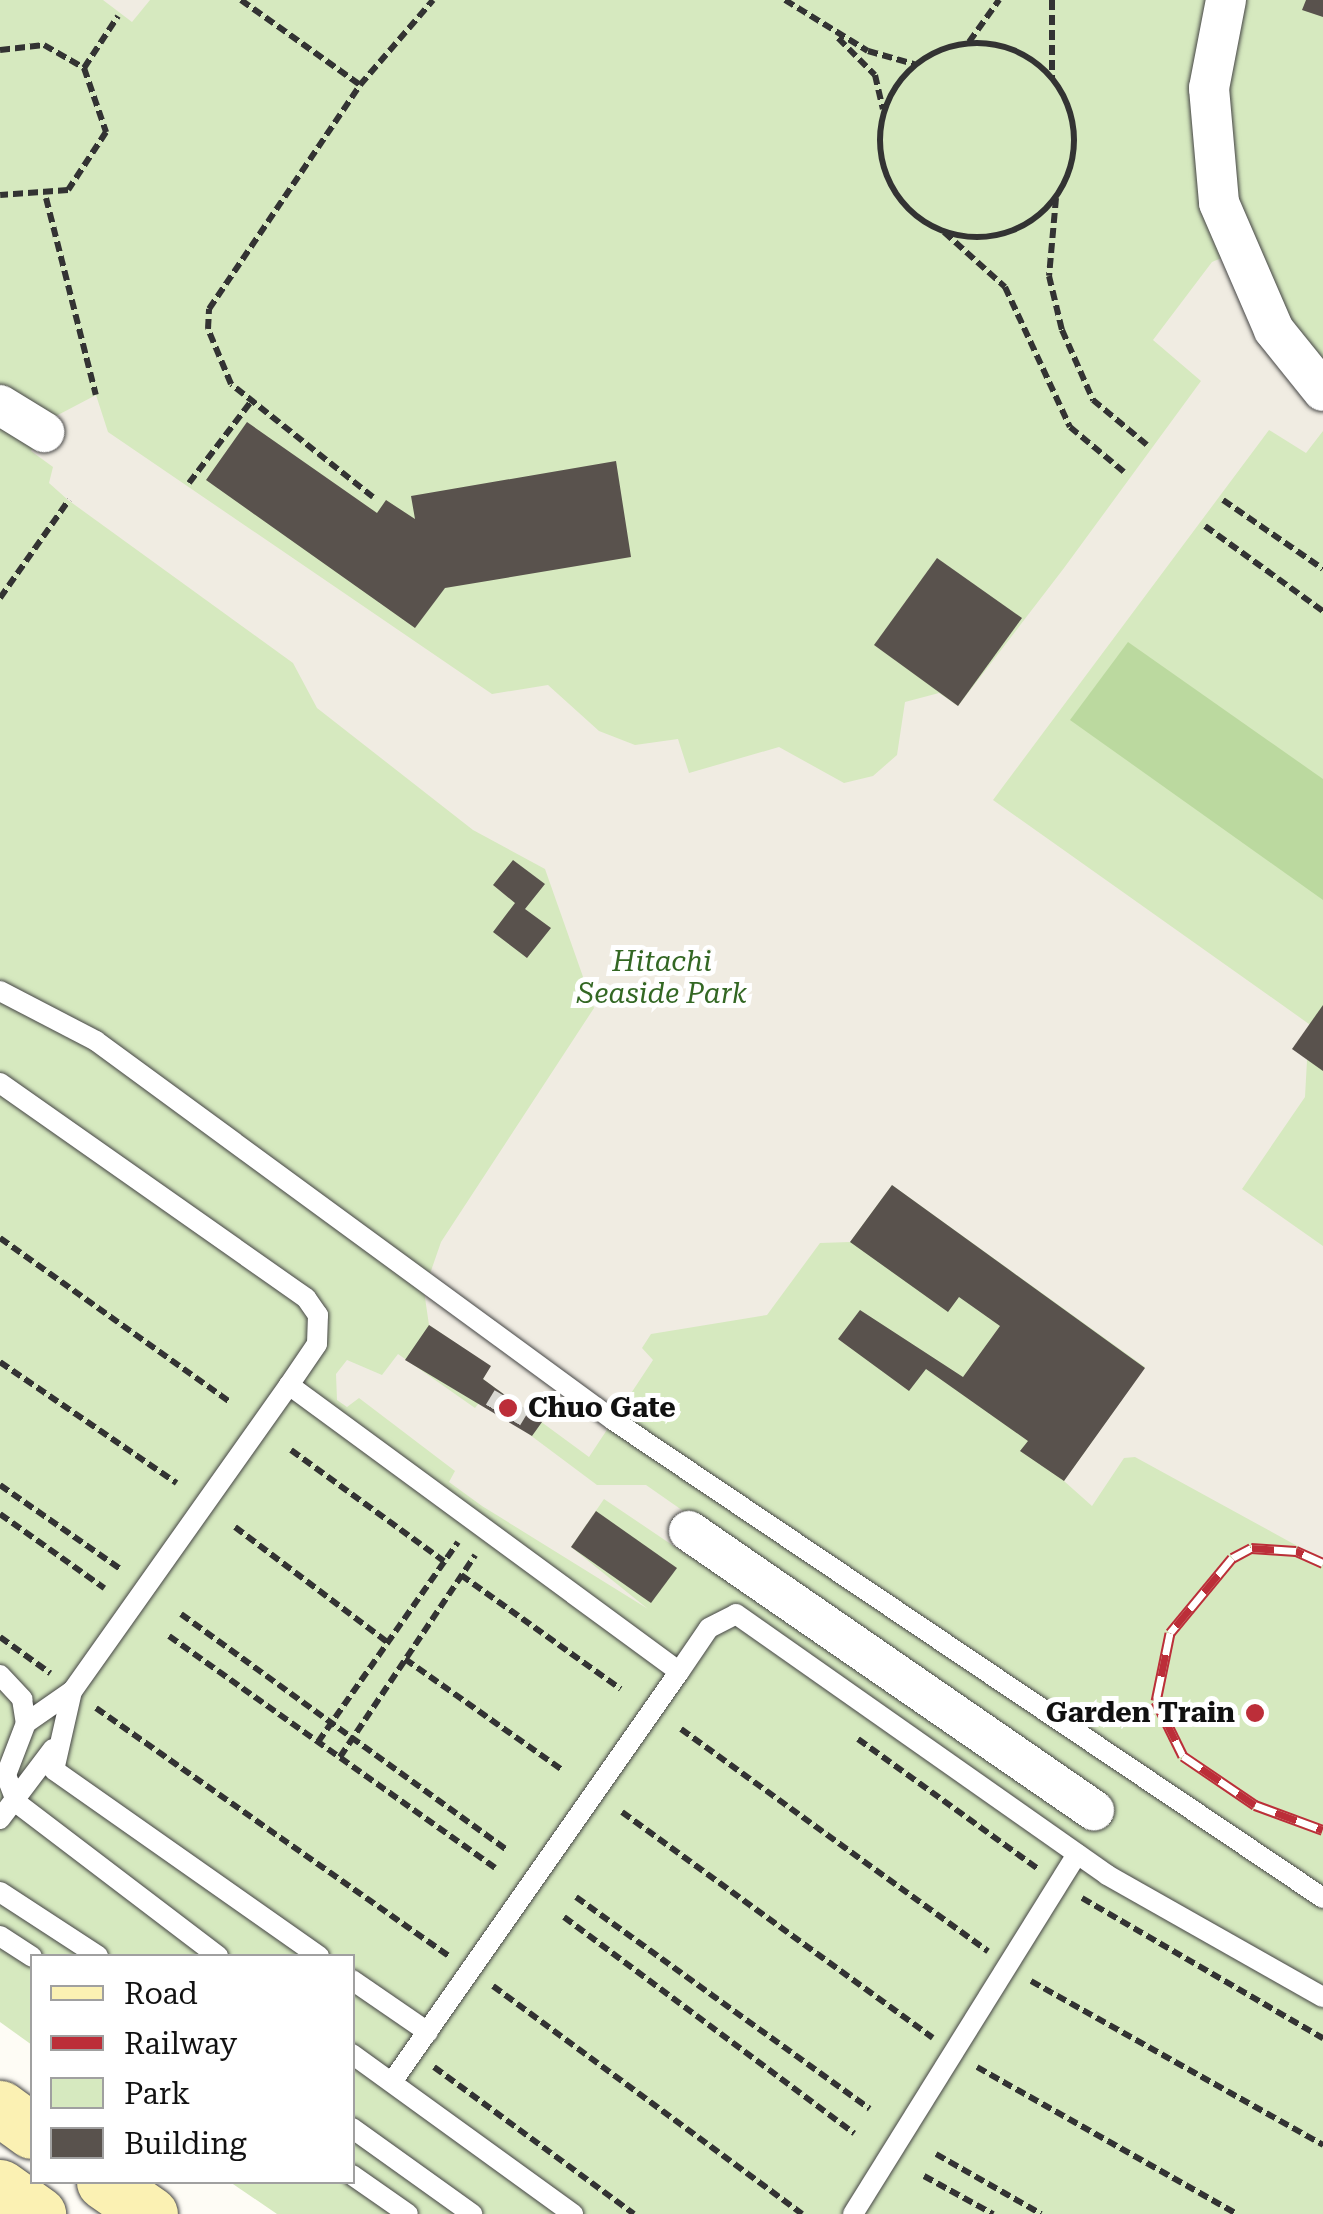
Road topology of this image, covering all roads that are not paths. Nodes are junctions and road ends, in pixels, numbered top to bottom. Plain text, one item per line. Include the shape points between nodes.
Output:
1 (1226, 0) edge
2 (1323, 391) edge
3 (0, 404) edge
4 (44, 432) dead end
5 (0, 991) edge
6 (0, 1083) edge
7 (289, 1385) junction
8 (689, 1531) dead end
9 (679, 1672) junction
10 (0, 1674) edge
11 (72, 1690) junction
12 (26, 1723) junction
13 (53, 1749) junction
14 (17, 1803) junction
15 (1094, 1810) dead end
16 (0, 1818) edge
17 (1077, 1854) junction
18 (0, 1892) edge
19 (1323, 1898) edge
20 (0, 1936) edge
21 (95, 1954) edge
22 (215, 1954) edge
23 (316, 1954) edge
24 (30, 1956) edge
25 (355, 1982) edge
26 (1323, 1997) edge
27 (428, 2032) junction
28 (355, 2056) edge
29 (392, 2082) junction
30 (0, 2108) edge
31 (30, 2130) edge
32 (355, 2130) edge
33 (355, 2177) edge
34 (107, 2184) edge
35 (0, 2186) edge
36 (38, 2214) edge
37 (150, 2214) edge
38 (408, 2214) edge
39 (472, 2214) edge
40 (573, 2214) edge
41 (853, 2214) edge

1 - 2 street via 1209,88 1219,203 1274,330
3 - 4 street
5 - 19 lane via 96,1042 612,1420
6 - 7 lane via 306,1298 318,1315 317,1344
7 - 9 lane
7 - 11 lane
8 - 15 street
9 - 17 lane via 709,1628 736,1614
9 - 27 lane
10 - 12 lane via 22,1699
11 - 12 lane
11 - 13 lane
12 - 14 lane via 6,1775
13 - 14 lane
13 - 23 lane via 62,1778
14 - 16 lane
14 - 22 lane
17 - 26 lane
17 - 41 lane
18 - 21 lane
20 - 24 lane
25 - 27 lane
27 - 29 lane
28 - 29 lane
29 - 40 lane
30 - 31 main road
32 - 39 lane
33 - 38 lane
34 - 37 main road
35 - 36 main road

